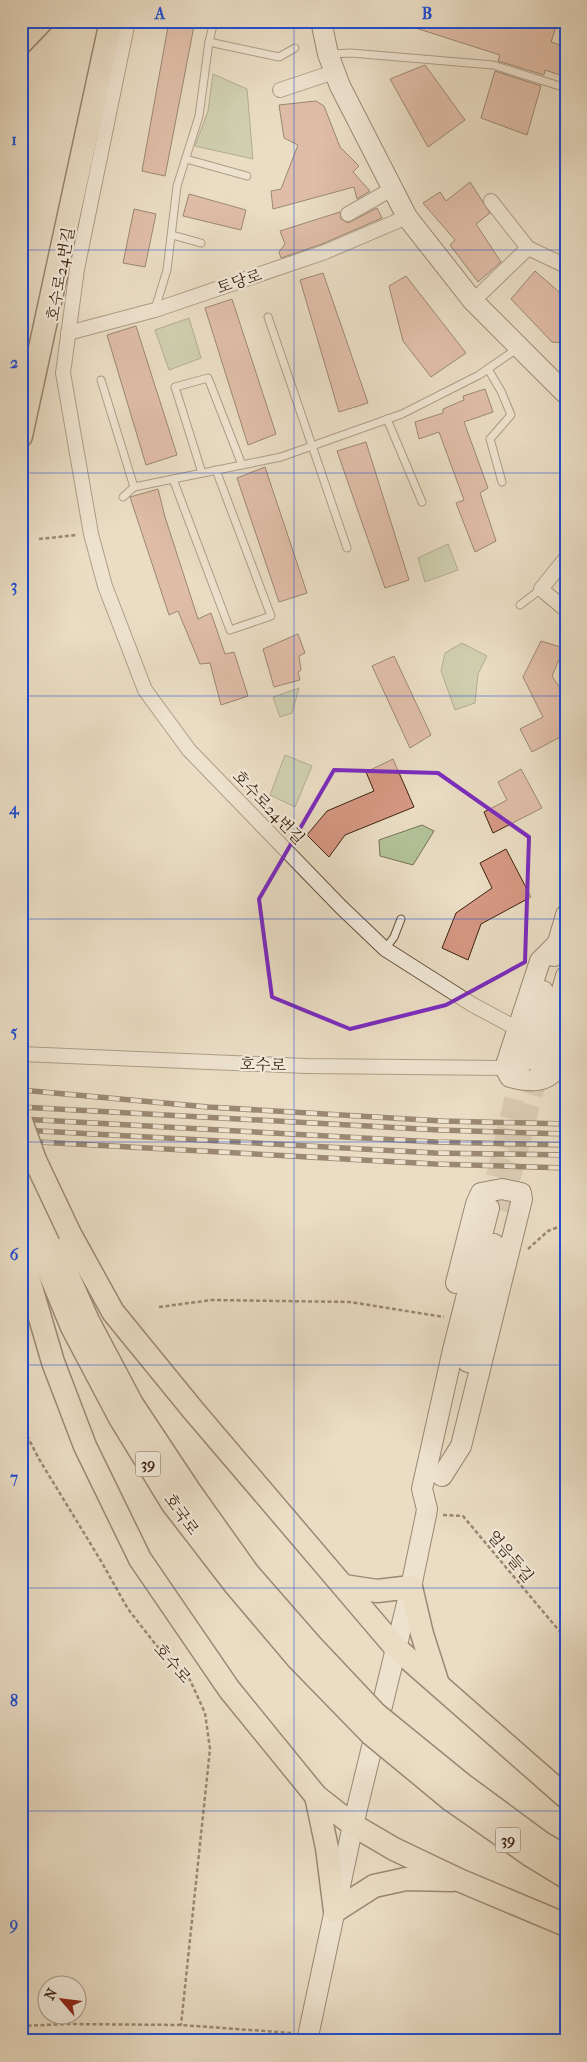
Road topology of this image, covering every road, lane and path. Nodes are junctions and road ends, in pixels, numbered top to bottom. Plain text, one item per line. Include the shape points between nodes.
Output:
1 (42, 21) edge
2 (111, 21) edge
3 (128, 21) edge
4 (214, 21) edge
5 (321, 21) edge
6 (209, 42) junction
7 (21, 43) edge
8 (295, 48) dead end
9 (331, 63) junction
10 (566, 88) edge
11 (280, 90) dead end
12 (186, 159) junction
13 (247, 176) dead end
14 (392, 189) junction
15 (491, 201) dead end
16 (348, 214) dead end
17 (407, 218) junction
18 (172, 235) junction
19 (201, 243) dead end
20 (528, 248) junction
21 (566, 266) edge
22 (473, 301) junction
23 (155, 310) junction
24 (268, 317) dead end
25 (68, 334) junction
26 (519, 347) junction
27 (488, 369) junction
28 (101, 380) dead end
29 (566, 394) edge
30 (387, 419) junction
31 (21, 436) edge
32 (312, 446) junction
33 (242, 465) junction
34 (216, 470) junction
35 (202, 473) junction
36 (173, 479) junction
37 (502, 482) dead end
38 (134, 487) junction
39 (123, 497) dead end
40 (422, 502) dead end
41 (91, 534) junction
42 (39, 539) dead end
43 (347, 548) dead end
44 (566, 558) edge
45 (541, 589) junction
46 (520, 605) dead end
47 (566, 610) edge
48 (566, 915) edge
49 (401, 919) dead end
50 (557, 944) junction
51 (385, 949) junction
52 (566, 976) edge
53 (516, 1028) junction
54 (566, 1037) edge
55 (21, 1054) edge
56 (523, 1066) junction
57 (21, 1121) edge
58 (21, 1169) edge
59 (21, 1204) edge
60 (496, 1209) tunnel mouth
61 (566, 1224) edge
62 (41, 1245) edge
63 (505, 1270) junction
64 (159, 1307) dead end
65 (448, 1318) junction
66 (21, 1424) edge
67 (435, 1471) junction
68 (427, 1512) junction
69 (344, 1586) junction
70 (411, 1587) junction
71 (566, 1639) edge
72 (396, 1647) junction
73 (439, 1685) junction
74 (457, 1792) junction
75 (316, 1796) junction
76 (566, 1797) edge
77 (352, 1825) junction
78 (566, 1857) edge
79 (566, 1876) edge
80 (459, 1880) junction
81 (335, 1910) junction
82 (566, 1926) edge
83 (21, 2026) edge
84 (307, 2041) edge

1 - 7 main road
2 - 31 main road
3 - 25 street, 호수로24번길 via 77,269
4 - 6 lane
5 - 9 main road
6 - 8 lane via 278,57
6 - 12 lane via 199,116
9 - 10 lane via 351,53 493,64
9 - 11 street
9 - 14 main road
12 - 13 lane
12 - 18 lane via 177,186
14 - 16 street
14 - 17 main road
15 - 20 street
17 - 22 main road
17 - 23 street, 토당로 via 325,252
18 - 19 lane
18 - 23 lane via 168,270
20 - 21 street
20 - 22 street
22 - 26 main road
23 - 25 street, 토당로
24 - 32 lane
25 - 41 street, 호수로24번길 via 63,373
26 - 27 lane
26 - 29 main road
27 - 30 lane
27 - 37 lane via 502,391 511,416 490,439
28 - 38 lane
30 - 32 lane
30 - 40 lane
32 - 33 lane
32 - 43 lane
33 - 34 lane
33 - 35 lane via 208,378 175,387
34 - 35 lane
34 - 36 lane via 271,616 230,630
35 - 36 lane
36 - 38 lane
38 - 39 lane
41 - 42 path
41 - 51 street, 호수로24번길 via 105,586 145,690 189,750
44 - 45 street
45 - 46 lane
45 - 47 street
48 - 50 main road
49 - 51 lane
50 - 53 main road via 540,961
50 - 56 main road
51 - 53 street, 호수로24번길
52 - 56 main road
53 - 56 main road
54 - 56 main road via 552,1074 524,1081 510,1077
55 - 56 street, 호수로 via 306,1066
57 - 62 main road, bridge via 35,1160
58 - 62 main road, 39
59 - 62 main road, 39
60 - 67 main road
61 - 63 path via 548,1231
62 - 69 main road via 113,1312
62 - 74 main road, 호국로 / 39, bridge via 72,1327 115,1410 172,1503 236,1586 303,1651 371,1734
62 - 75 main road via 53,1362 85,1446 140,1558 230,1689
63 - 65 main road via 522,1199 521,1193 502,1189 481,1193 476,1204
63 - 67 main road via 461,1446
64 - 65 path via 212,1300 350,1302
65 - 67 main road via 427,1409
66 - 83 path, 호수로 via 128,1609 156,1645 190,1680 206,1713 210,1749 181,2025
67 - 68 main road via 438,1495
68 - 70 main road
68 - 71 path, 얼음들길 via 463,1516
69 - 70 main road via 377,1591
69 - 72 main road
70 - 72 main road
70 - 73 main road
72 - 73 main road
72 - 77 main road
73 - 76 main road
74 - 78 main road, 39
74 - 79 main road, 39 via 530,1855
75 - 77 main road
75 - 81 main road
77 - 80 main road
77 - 81 main road
80 - 81 main road via 406,1879 374,1886
80 - 82 main road
81 - 84 main road

